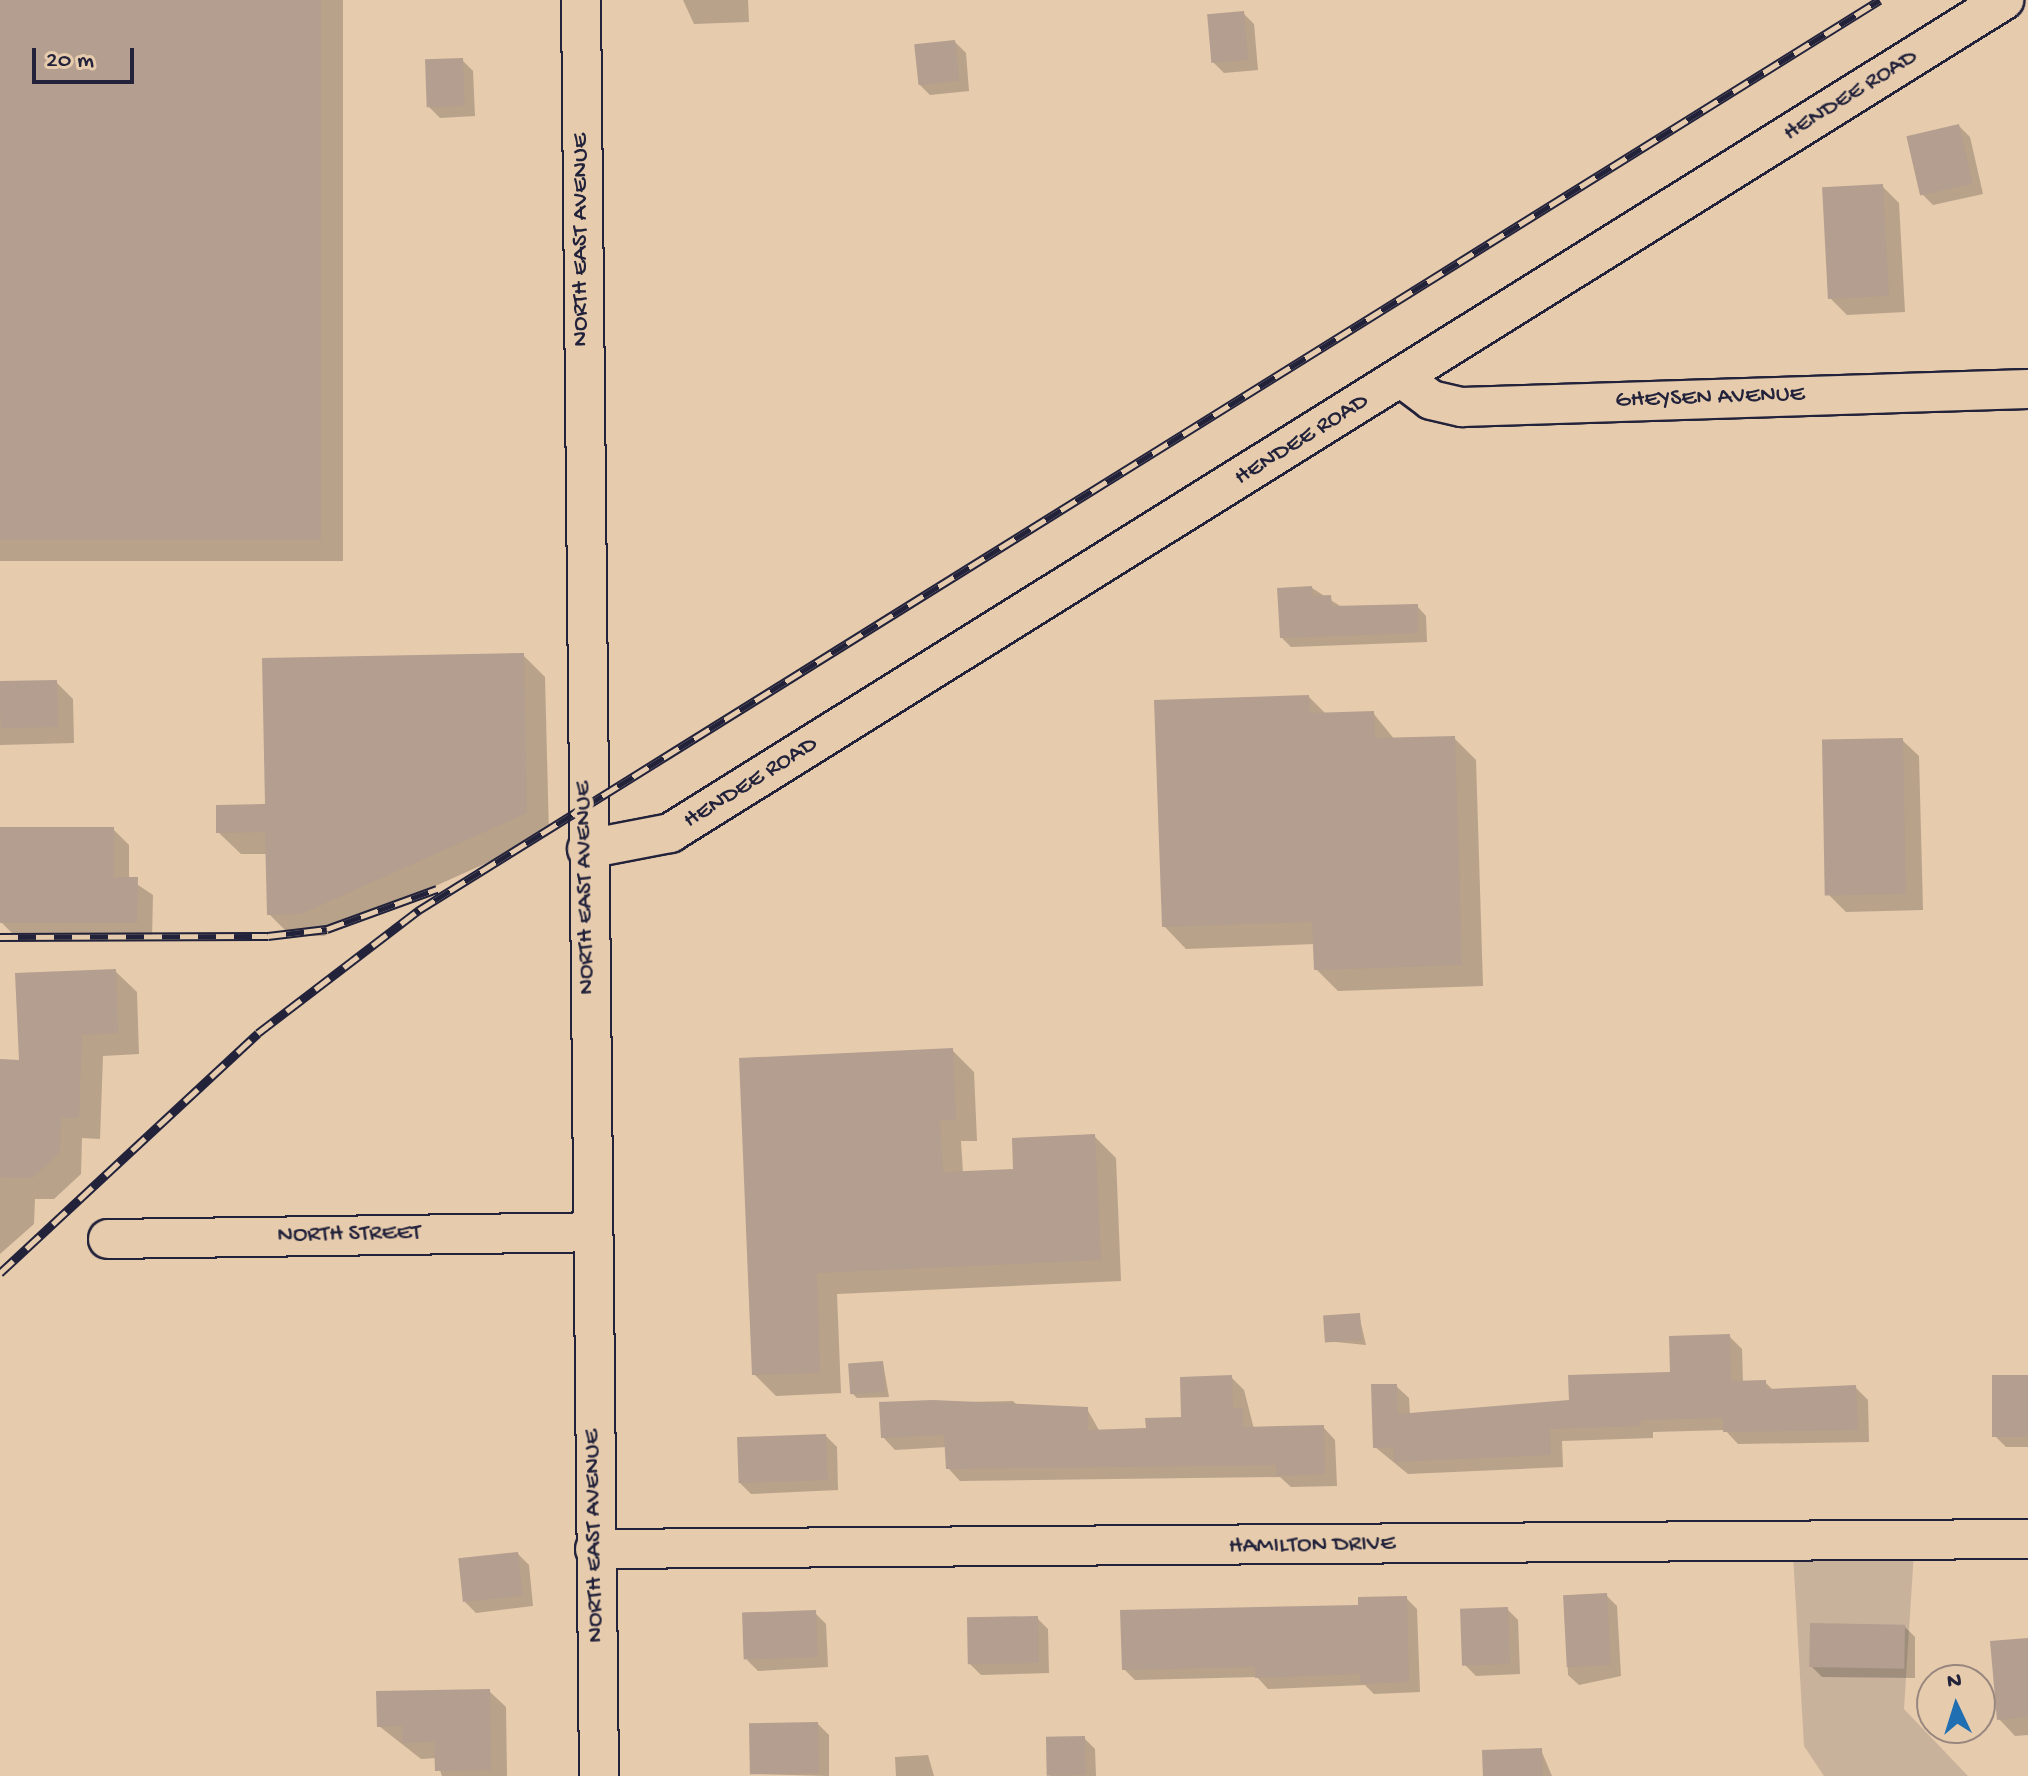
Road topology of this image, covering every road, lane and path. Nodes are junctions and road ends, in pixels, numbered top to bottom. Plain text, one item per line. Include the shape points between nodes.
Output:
1 (581, 0) edge
2 (2004, 0) edge
3 (1402, 378) junction
4 (2028, 389) edge
5 (587, 849) junction
6 (590, 1232) junction
7 (108, 1239) dead end
8 (2028, 1539) edge
9 (595, 1549) junction
10 (599, 1776) edge

1 - 5 street, NORTH EAST AVENUE
2 - 3 street, HENDEE ROAD
3 - 4 street, GHEYSEN AVENUE via 1431,400 1462,407
3 - 5 street, HENDEE ROAD via 670,833
5 - 6 street, NORTH EAST AVENUE
6 - 7 street, NORTH STREET
6 - 9 street, NORTH EAST AVENUE
8 - 9 street, HAMILTON DRIVE
9 - 10 street, NORTH EAST AVENUE

